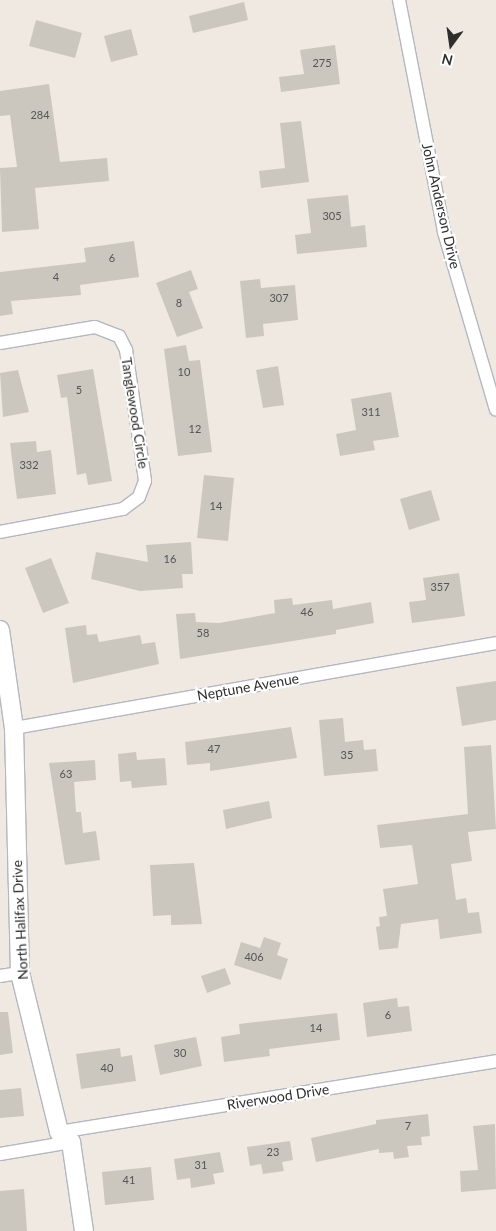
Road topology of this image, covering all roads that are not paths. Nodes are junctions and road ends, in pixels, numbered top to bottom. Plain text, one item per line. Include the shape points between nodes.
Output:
1 (399, 0) edge
2 (0, 343) edge
3 (496, 410) edge
4 (0, 532) edge
5 (0, 630) edge
6 (496, 643) edge
7 (7, 729) edge
8 (20, 973) junction
9 (0, 976) edge
10 (496, 1061) edge
11 (65, 1137) junction
12 (0, 1154) edge
13 (84, 1231) edge

1 - 3 street, John Anderson Drive via 444,232
2 - 4 street, Tanglewood Circle via 95,327 119,336 126,350 145,480 139,497 123,509
5 - 7 street, North Halifax Drive
6 - 7 street, Neptune Avenue
7 - 8 street, North Halifax Drive
8 - 9 street
8 - 11 street, North Halifax Drive
10 - 11 street, Riverwood Drive
11 - 12 street, Riverwood Drive
11 - 13 street, North Halifax Drive

